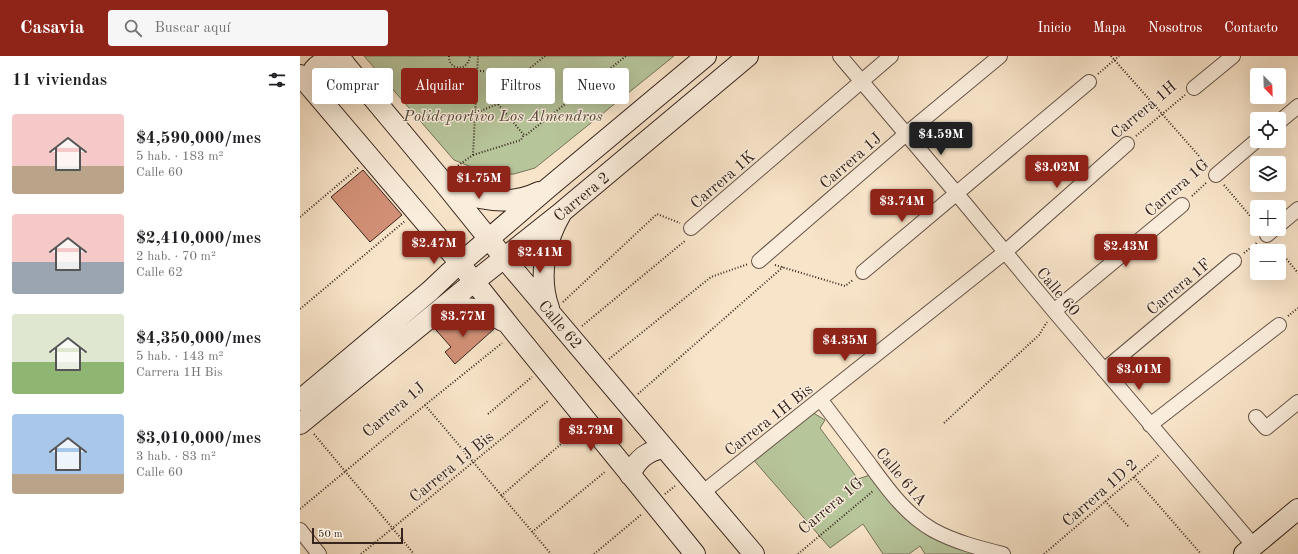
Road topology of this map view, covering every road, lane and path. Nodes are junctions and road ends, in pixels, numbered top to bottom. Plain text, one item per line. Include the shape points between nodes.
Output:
1 (449, 56) edge
2 (470, 56) edge
3 (478, 56) edge
4 (545, 56) edge
5 (626, 56) edge
6 (706, 56) edge
7 (748, 56) edge
8 (840, 56) edge
9 (891, 56) edge
10 (1000, 56) edge
11 (1111, 56) edge
12 (1118, 56) edge
13 (1233, 56) edge
14 (1114, 59) junction
15 (342, 60) edge
16 (477, 68) edge
17 (529, 68) edge
18 (676, 81) junction
19 (862, 81) junction
20 (306, 82) edge
21 (1089, 82) joint
22 (1194, 88) joint
23 (694, 101) junction
24 (475, 104) edge
25 (498, 104) joint
26 (1298, 106) edge
27 (475, 113) junction
28 (1162, 113) junction
29 (1286, 116) edge
30 (524, 134) junction
31 (906, 134) junction
32 (1127, 144) joint
33 (1250, 146) edge
34 (473, 155) junction
35 (365, 163) dead end
36 (1216, 175) junction
37 (447, 176) junction
38 (548, 188) junction
39 (957, 194) junction
40 (1182, 205) joint
41 (1298, 209) edge
42 (563, 211) junction
43 (1250, 216) edge
44 (300, 217) edge
45 (411, 217) dead end
46 (1286, 219) edge
47 (430, 228) junction
48 (691, 228) junction
49 (1266, 236) edge
50 (1274, 236) edge
51 (489, 238) junction
52 (1005, 252) junction
53 (504, 257) junction
54 (759, 261) junction
55 (1234, 261) joint
56 (460, 264) junction
57 (783, 267) junction
58 (863, 272) joint
59 (1298, 273) edge
60 (474, 282) junction
61 (430, 291) junction
62 (300, 309) edge
63 (555, 309) junction
64 (1054, 311) junction
65 (433, 315) junction
66 (1279, 325) dead end
67 (578, 329) dead end
68 (508, 336) junction
69 (605, 362) dead end
70 (1104, 370) junction
71 (532, 377) dead end
72 (635, 397) dead end
73 (550, 399) dead end
74 (820, 399) junction
75 (300, 400) edge
76 (1298, 402) edge
77 (424, 405) junction
78 (488, 414) dead end
79 (1256, 417) dead end
80 (302, 423) edge
81 (944, 423) dead end
82 (1150, 425) junction
83 (576, 431) dead end
84 (1168, 446) junction
85 (664, 448) junction
86 (473, 462) junction
87 (607, 469) dead end
88 (346, 471) junction
89 (630, 475) junction
90 (688, 475) junction
91 (1134, 477) junction
92 (883, 483) junction
93 (702, 493) junction
94 (501, 496) junction
95 (1106, 502) junction
96 (654, 504) junction
97 (300, 509) edge
98 (1298, 509) edge
99 (1128, 526) dead end
100 (392, 528) junction
101 (300, 530) edge
102 (532, 532) junction
103 (1249, 550) edge
104 (319, 554) edge
105 (361, 554) edge
106 (414, 554) edge
107 (551, 554) edge
108 (594, 554) edge
109 (695, 554) edge
110 (754, 554) edge
111 (798, 554) edge
112 (1003, 554) edge
113 (1044, 554) edge
114 (1201, 554) edge

1 - 2 path via 452,65 458,68 469,62
3 - 16 path
4 - 17 path
5 - 30 path via 526,135
6 - 18 street, Carrera 2
7 - 23 street, Carrera 2
8 - 19 street, Calle 60
9 - 19 street, Carrera 1K
10 - 31 street, Carrera 1J
11 - 14 path
12 - 14 path
13 - 22 street, Carrera 1H
14 - 21 path
14 - 28 path
15 - 20 street via 329,59 319,63 312,72 310,83
15 - 37 street, Calle 62
18 - 23 street
18 - 38 street, Carrera 2
19 - 31 street, Calle 60
19 - 48 street, Carrera 1K
20 - 47 street
21 - 39 street
22 - 28 path, Carrera 1H
23 - 42 street, Carrera 2
24 - 27 path
25 - 27 path
25 - 30 path
26 - 29 street
27 - 34 path
28 - 32 path, Carrera 1H
28 - 36 path
30 - 34 path via 521,140
31 - 39 street, Calle 60
31 - 54 street, Carrera 1J
32 - 52 street, Carrera 1H
33 - 36 street, Carrera 1G
34 - 37 path
35 - 44 path
36 - 40 path, Carrera 1G
36 - 43 path
37 - 38 street via 457,190 487,200 519,199
37 - 51 street, Calle 62
38 - 51 street, Carrera 2
39 - 52 street, Calle 60
39 - 58 street
40 - 64 street, Carrera 1G
41 - 46 street
42 - 53 street, Carrera 2
42 - 63 street via 551,235 545,261 546,300
45 - 62 path
47 - 56 street
47 - 61 street via 438,248 439,263 437,277
48 - 63 path via 657,214
48 - 67 path, Carrera 1K via 686,240
49 - 55 path, Carrera 1F
50 - 59 path
51 - 53 street, Calle 62
51 - 56 street, Carrera 2
52 - 64 street, Calle 60
52 - 74 street, Carrera 1H Bis
53 - 60 street, Carrera 2
53 - 63 street, Calle 62
54 - 57 path
54 - 69 path via 711,276
55 - 70 street, Carrera 1F
56 - 60 street
56 - 61 street, Carrera 2
57 - 58 path via 845,286
57 - 72 path
60 - 65 street, Carrera 2
60 - 68 street
61 - 75 street, Carrera 2
63 - 85 street, Calle 62
64 - 70 street, Calle 60
64 - 81 path via 1039,335
65 - 68 street via 457,308 481,310 503,321
65 - 80 street, Carrera 2
66 - 82 street
68 - 77 path, Carrera 1J
68 - 89 street
70 - 82 street, Calle 60
71 - 78 path
73 - 86 path, Carrera 1J Bis
74 - 92 street, Calle 61A
74 - 93 street, Carrera 1H Bis
76 - 79 street via 1266,428
77 - 86 path
77 - 88 path, Carrera 1J
80 - 88 path
82 - 84 street, Calle 60
83 - 94 path
84 - 91 path, Carrera 1D 2
84 - 103 street, Calle 60
85 - 89 street via 643,456
85 - 90 street, Calle 62
86 - 94 path
86 - 100 path, Carrera 1J Bis
87 - 102 path
88 - 97 path, Carrera 1J
88 - 100 path
89 - 96 street
90 - 93 street, Calle 62
90 - 96 path
91 - 95 path, Carrera 1D 2
91 - 114 path
92 - 111 path, Carrera 1G
92 - 112 street, Calle 61A via 910,514 935,531 968,545
93 - 110 street, Calle 62
94 - 102 path
95 - 99 path
95 - 113 path, Carrera 1D 2
96 - 108 path
96 - 109 street
98 - 103 street
100 - 105 path, Carrera 1J Bis
100 - 106 path
101 - 104 street
102 - 107 path

